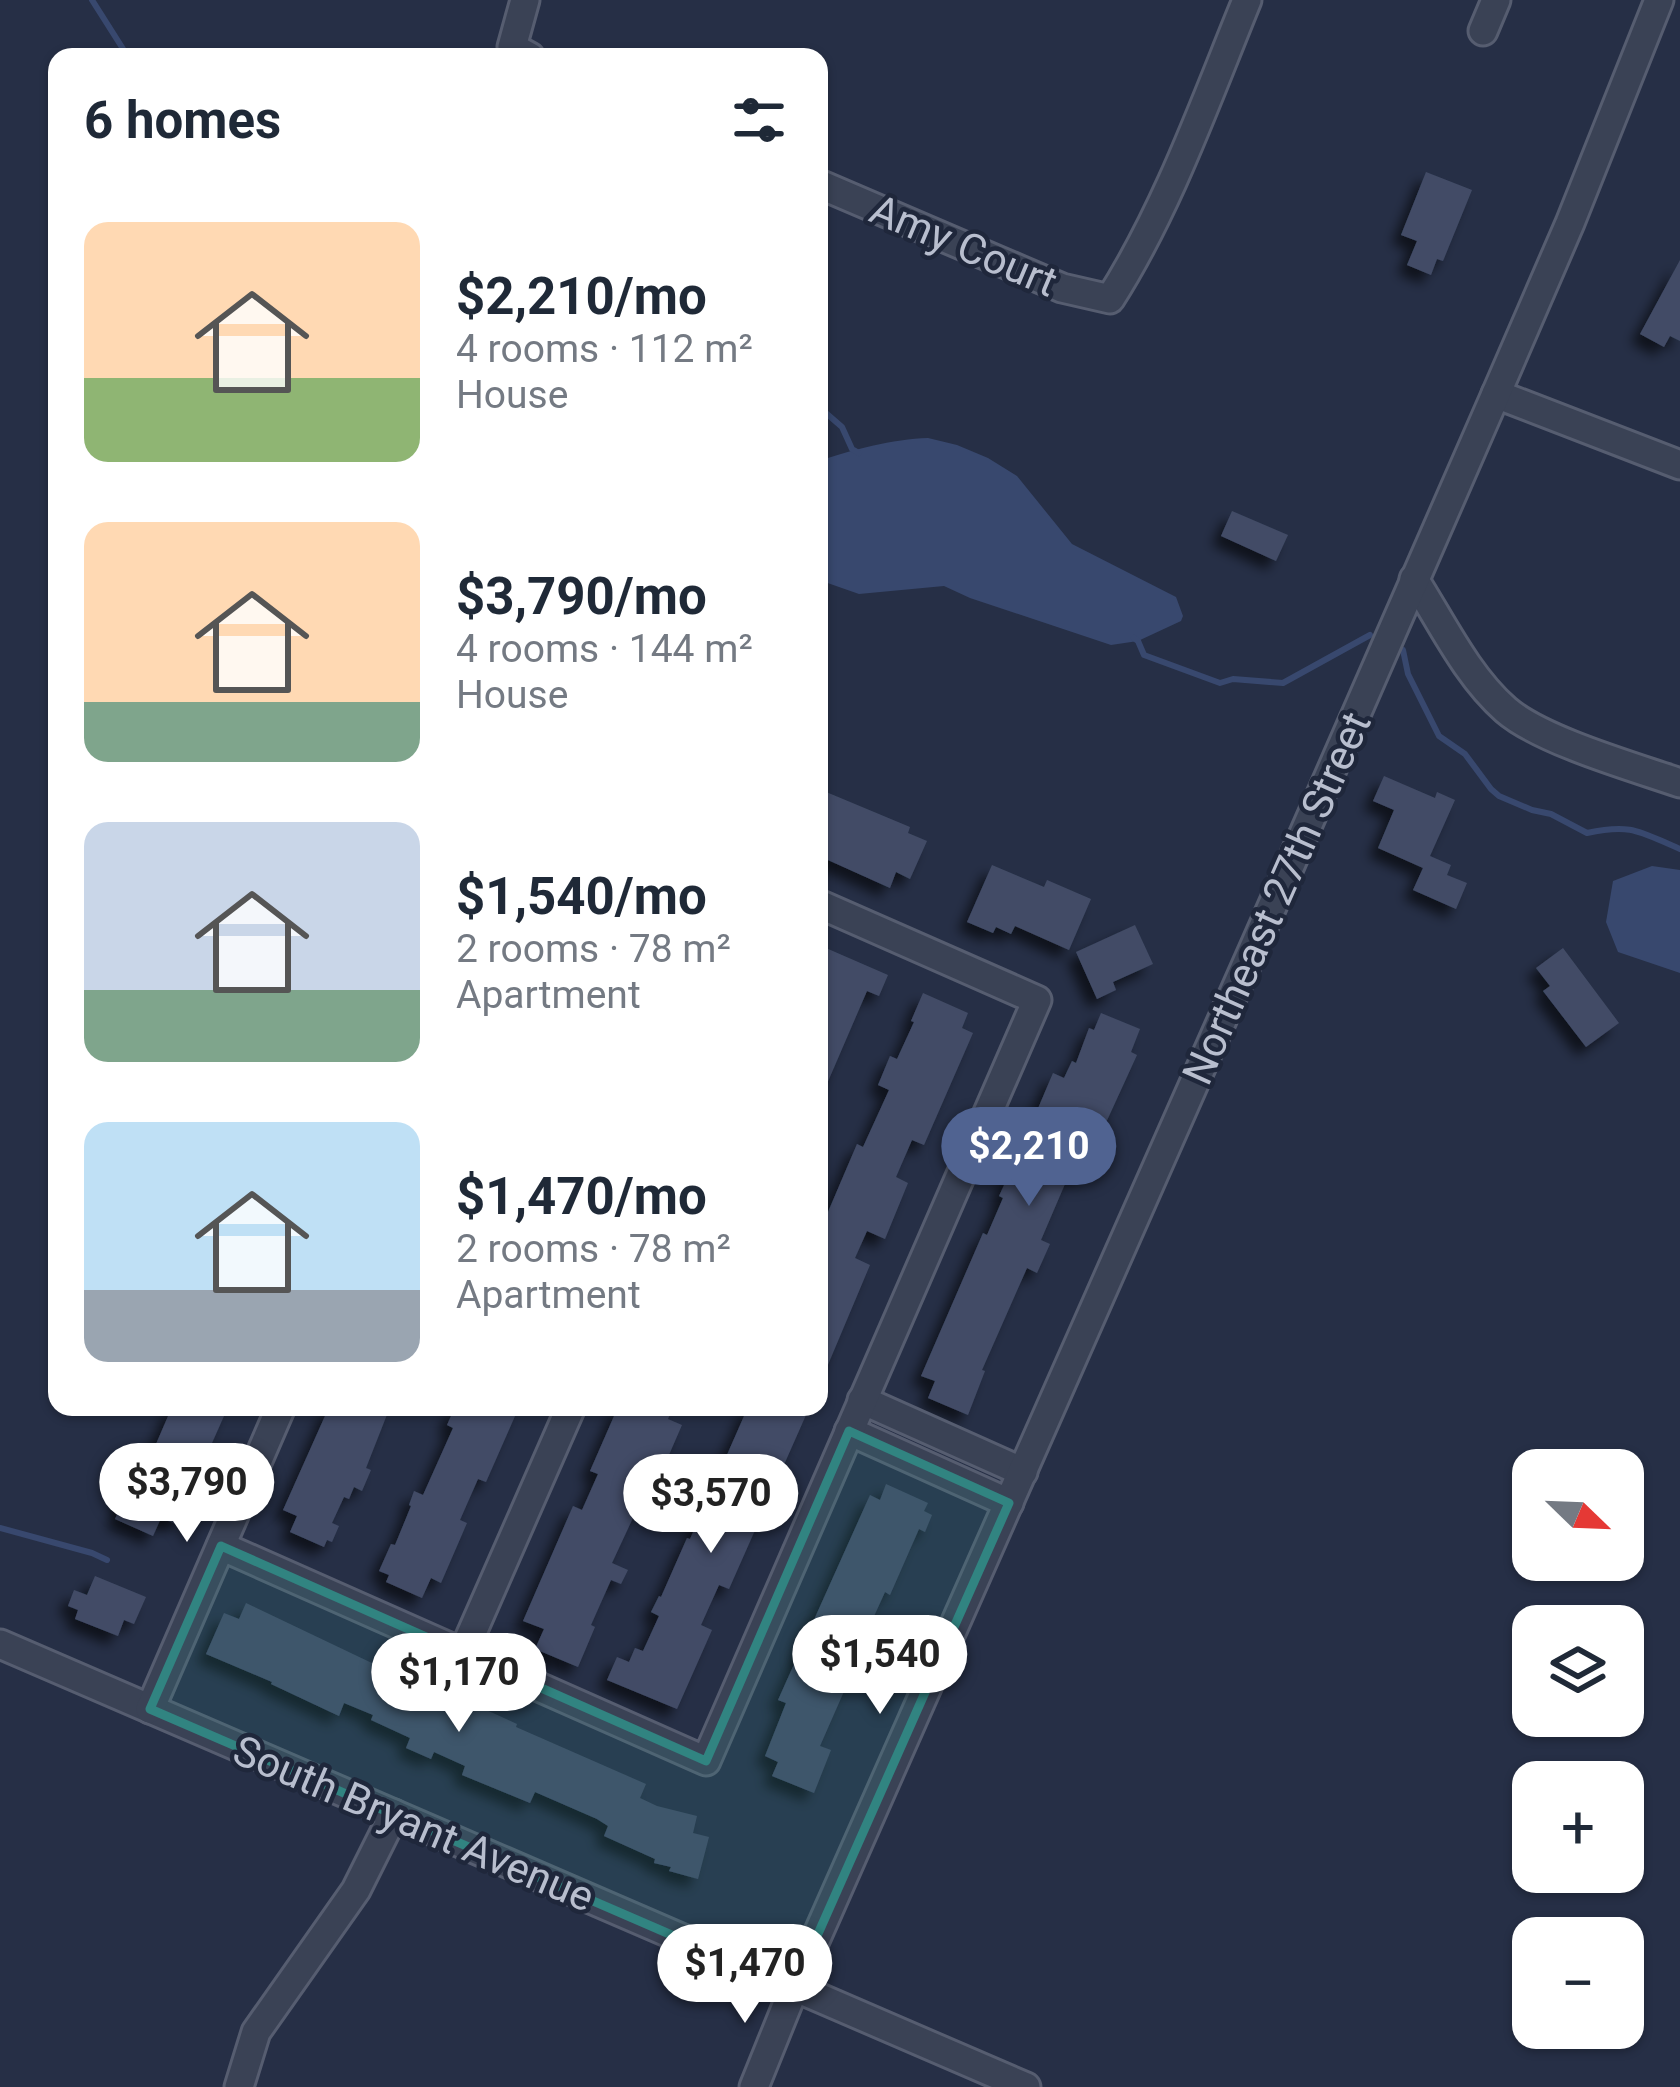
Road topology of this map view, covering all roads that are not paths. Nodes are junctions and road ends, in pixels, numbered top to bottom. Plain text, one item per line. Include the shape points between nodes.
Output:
1 (525, 0) edge
2 (1247, 0) edge
3 (1496, 0) edge
4 (1659, 0) edge
5 (1483, 32) dead end
6 (521, 48) edge
7 (828, 188) edge
8 (1496, 394) junction
9 (1680, 465) edge
10 (1414, 579) junction
11 (1680, 783) edge
12 (828, 908) edge
13 (862, 1400) junction
14 (277, 1416) edge
15 (567, 1416) edge
16 (849, 1431) junction
17 (1023, 1472) junction
18 (1010, 1502) junction
19 (220, 1546) junction
20 (1, 1648) edge
21 (463, 1653) junction
22 (150, 1708) junction
23 (394, 1814) junction
24 (794, 1988) junction
25 (239, 2087) edge
26 (754, 2087) edge
27 (1026, 2087) edge

1 - 6 street
2 - 7 street, Amy Court via 1154,222 1110,299 1062,288
3 - 5 street
4 - 8 street, Northeast 27th Street
8 - 9 street
8 - 10 street, Northeast 27th Street
10 - 11 street via 1509,713
10 - 17 street, Northeast 27th Street
12 - 13 street via 1037,1000
13 - 16 street
13 - 17 street
14 - 19 street
15 - 21 street
16 - 18 street
16 - 21 street via 706,1761
17 - 18 street, Northeast 27th Street
18 - 24 street, Northeast 27th Street
19 - 21 street
19 - 22 street
20 - 22 street, South Bryant Avenue
22 - 23 street, South Bryant Avenue
23 - 24 street, South Bryant Avenue
23 - 25 street via 356,1890 256,2032
24 - 26 street, Northeast 27th Street
24 - 27 street, South Bryant Avenue

